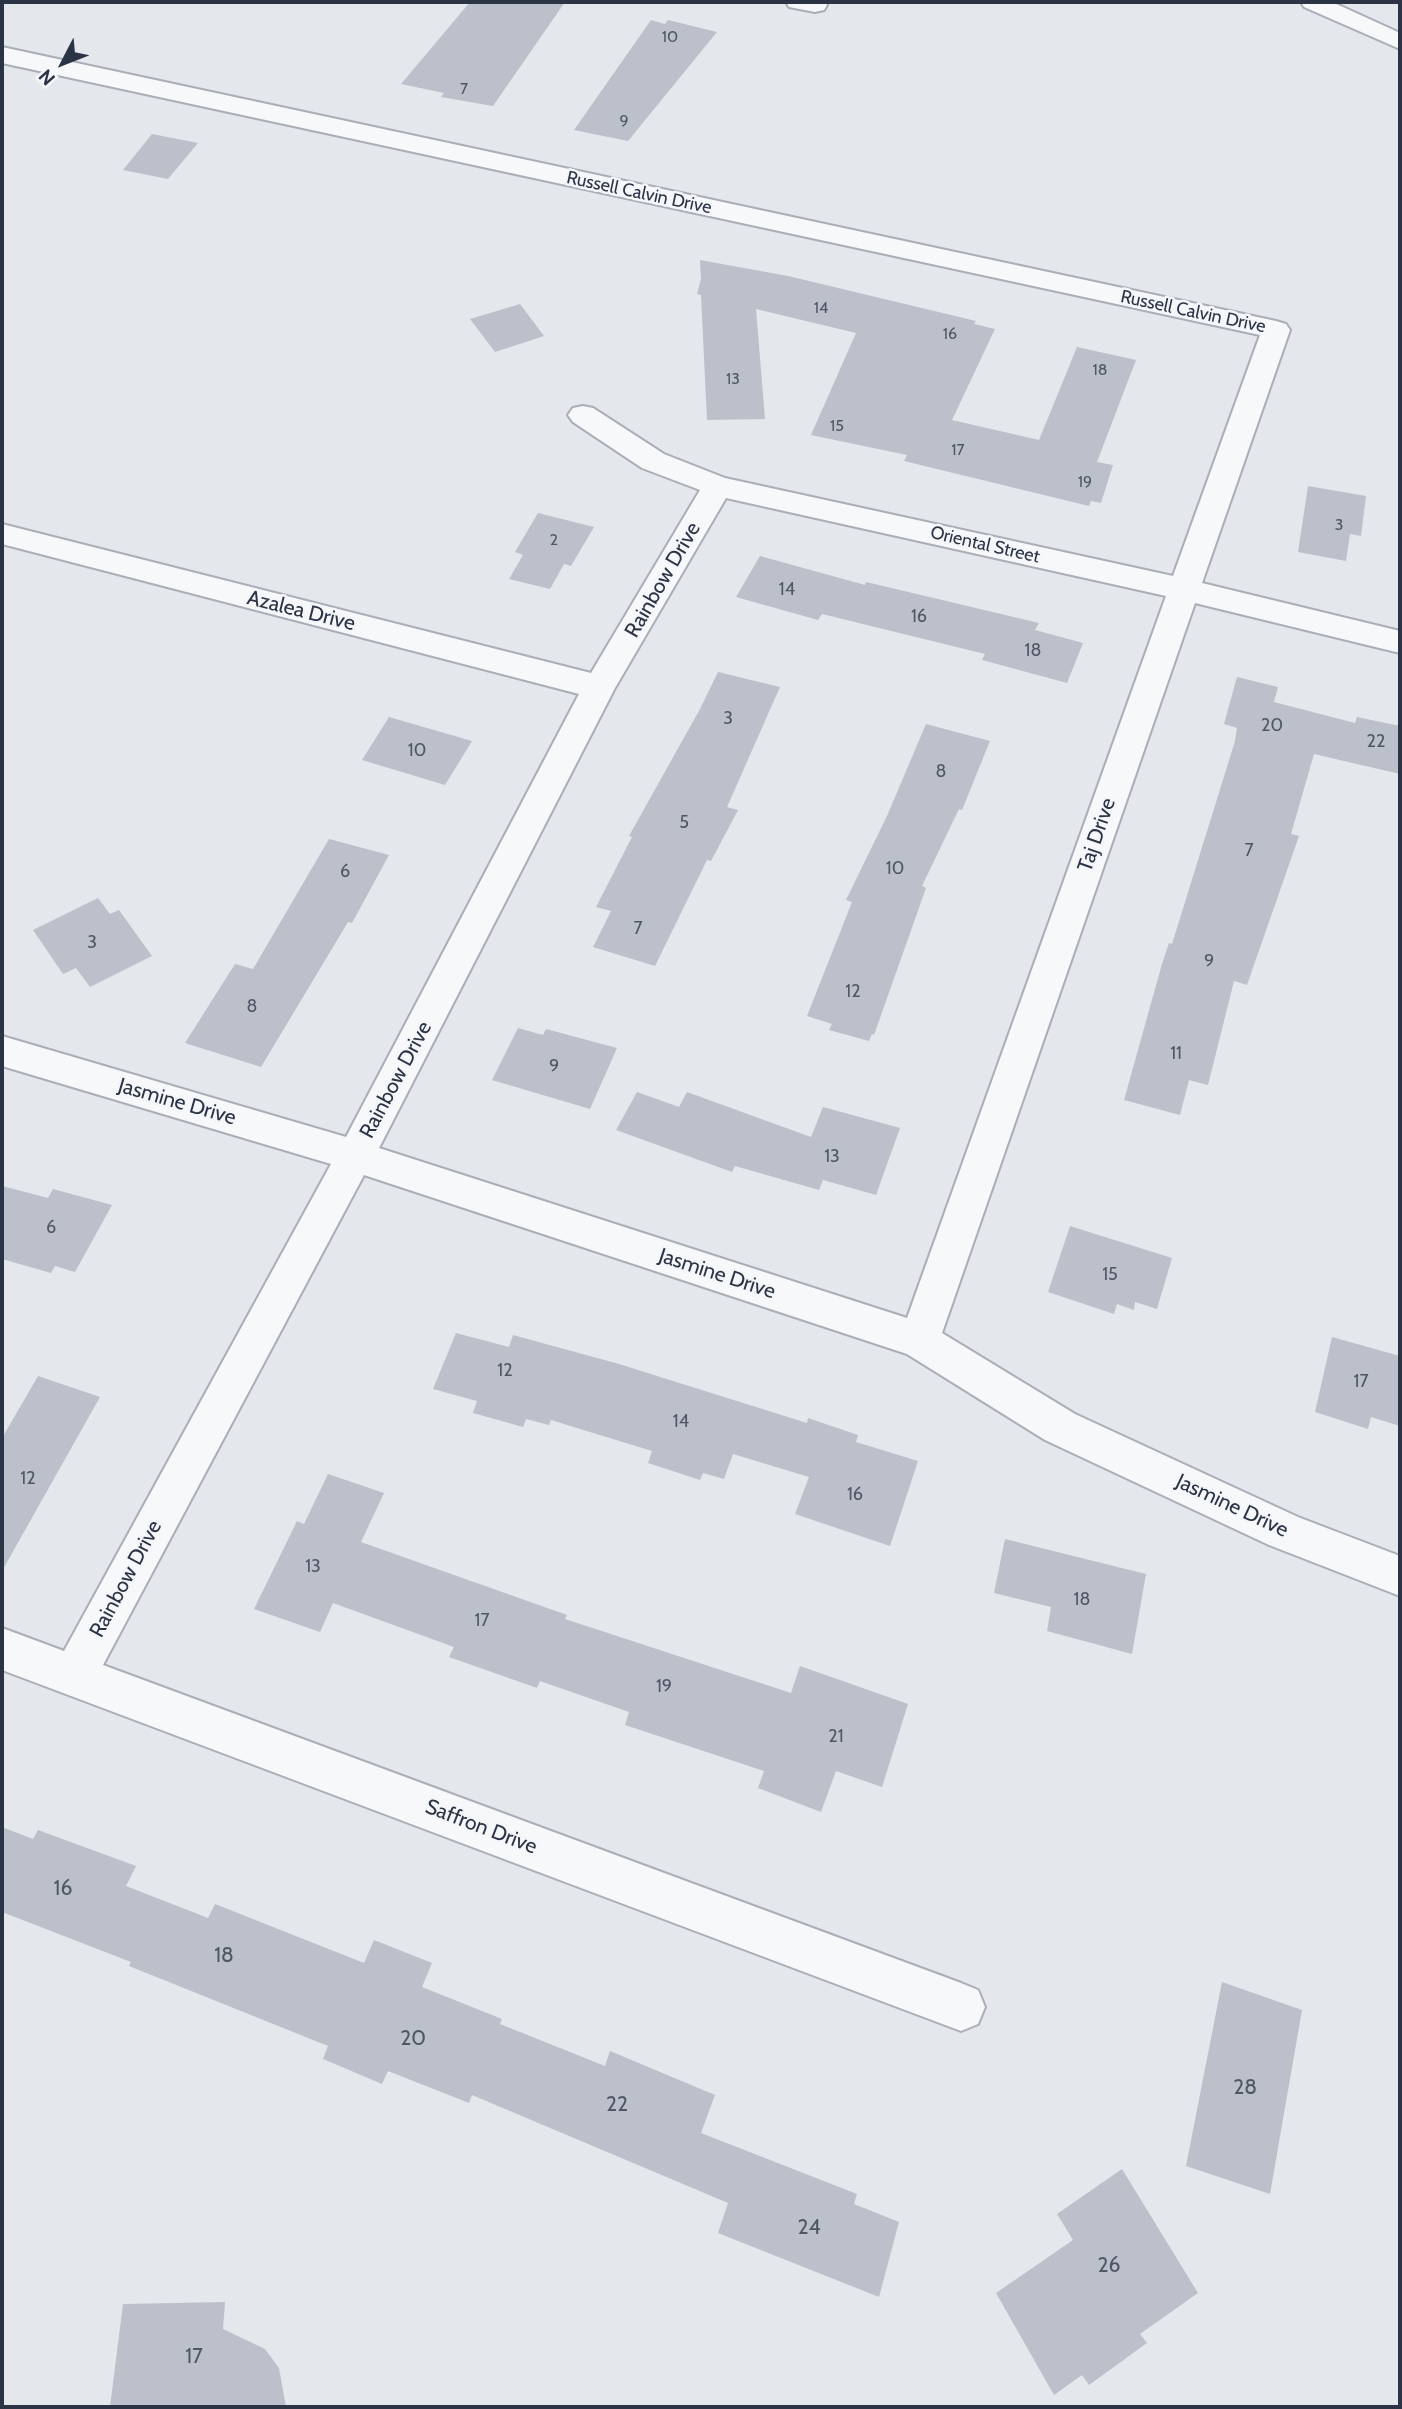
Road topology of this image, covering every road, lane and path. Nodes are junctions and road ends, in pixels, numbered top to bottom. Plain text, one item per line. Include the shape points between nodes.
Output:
1 (1313, 2) edge
2 (1400, 43) edge
3 (2, 55) edge
4 (1276, 330) joint
5 (583, 415) dead end
6 (718, 486) junction
7 (2, 534) edge
8 (1183, 589) junction
9 (1400, 642) edge
10 (599, 687) junction
11 (2, 1051) edge
12 (356, 1156) junction
13 (919, 1340) junction
14 (1400, 1576) edge
15 (2, 1649) edge
16 (75, 1674) junction
17 (961, 2007) dead end

1 - 2 street
3 - 4 street, Russell Calvin Drive
4 - 8 street, Taj Drive
5 - 6 street, Oriental Street via 653,461
6 - 8 street, Oriental Street
6 - 10 street, Rainbow Drive
7 - 10 street, Azalea Drive
8 - 9 street, Oriental Street
8 - 13 street, Taj Drive
10 - 12 street, Rainbow Drive
11 - 12 street, Jasmine Drive
12 - 13 street, Jasmine Drive
12 - 16 street, Rainbow Drive
13 - 14 street, Jasmine Drive via 1060,1427 1284,1531
15 - 16 street, Saffron Drive
16 - 17 street, Saffron Drive

